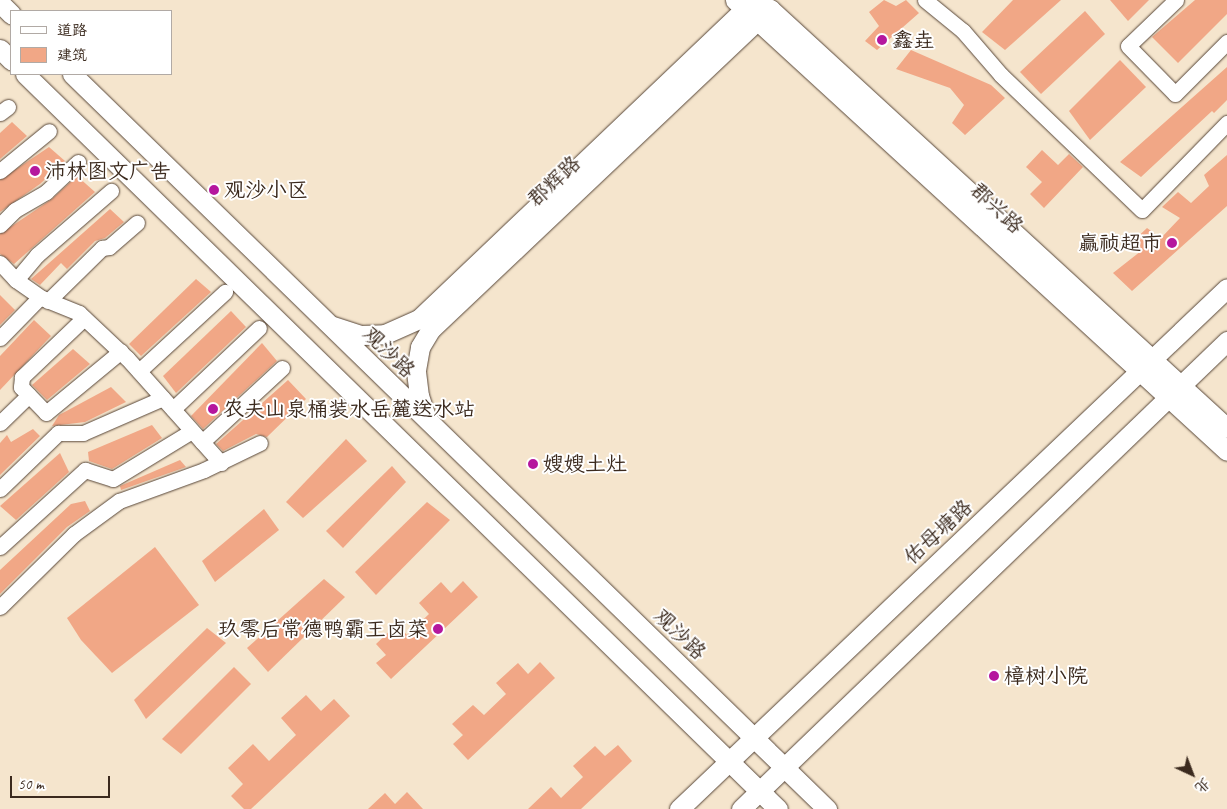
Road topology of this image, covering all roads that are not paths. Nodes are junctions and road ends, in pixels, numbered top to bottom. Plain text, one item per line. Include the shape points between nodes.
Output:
1 (925, 0) edge
2 (1176, 0) edge
3 (1, 2) edge
4 (755, 5) edge
5 (10, 13) edge
6 (1227, 42) edge
7 (0, 49) edge
8 (10, 59) edge
9 (26, 75) edge
10 (73, 75) edge
11 (1227, 123) edge
12 (49, 131) dead end
13 (78, 162) dead end
14 (0, 171) edge
15 (110, 191) dead end
16 (137, 223) dead end
17 (0, 225) edge
18 (6, 273) edge
19 (1227, 288) edge
20 (225, 292) dead end
21 (44, 299) junction
22 (84, 318) junction
23 (325, 322) junction
24 (259, 328) dead end
25 (0, 338) edge
26 (1227, 341) edge
27 (120, 351) junction
28 (1147, 366) junction
29 (282, 368) dead end
30 (140, 371) junction
31 (1174, 391) junction
32 (29, 395) junction
33 (168, 403) junction
34 (428, 420) junction
35 (0, 424) edge
36 (1227, 428) edge
37 (197, 436) junction
38 (260, 442) dead end
39 (1227, 451) edge
40 (221, 463) junction
41 (0, 489) edge
42 (0, 547) edge
43 (0, 607) edge
44 (754, 738) junction
45 (729, 761) junction
46 (783, 767) junction
47 (759, 791) junction
48 (679, 809) edge
49 (741, 809) edge
50 (778, 809) edge
51 (826, 809) edge

1 - 11 street via 963,30 1001,75 1142,210
2 - 6 street via 1128,46 1175,94
3 - 5 main road
4 - 23 main road, 郡辉路 via 420,319 398,331 370,335 348,332
4 - 28 main road, 郡兴路
4 - 34 main road, 郡辉路 via 431,329 420,348 416,370 419,396
7 - 8 main road
9 - 45 main road
10 - 23 main road, 观沙路
12 - 14 street
13 - 17 street via 46,192 15,210
15 - 18 street via 37,255
16 - 21 street via 109,248 102,248
18 - 21 street
19 - 28 main road, 佑母塘路
20 - 30 street
21 - 22 street
21 - 25 street
22 - 27 street
22 - 32 street via 22,377 21,387
23 - 34 main road, 观沙路
24 - 33 street
26 - 31 main road
27 - 30 street
27 - 32 street via 46,413
28 - 31 main road, 郡兴路
28 - 44 main road, 佑母塘路
29 - 37 street
30 - 33 street
31 - 36 main road, 郡兴路
31 - 39 main road, 郡兴路
31 - 46 main road
32 - 35 street
33 - 37 street
33 - 41 street via 83,434 58,433
34 - 44 main road, 观沙路
37 - 40 street
37 - 42 street via 113,479 85,470
38 - 40 street
40 - 43 street via 119,502 74,534
44 - 45 main road, 佑母塘路
44 - 46 main road, 观沙路
45 - 47 main road
45 - 48 main road, 佑母塘路
46 - 47 main road
46 - 51 main road, 观沙路
47 - 49 main road
47 - 50 main road

